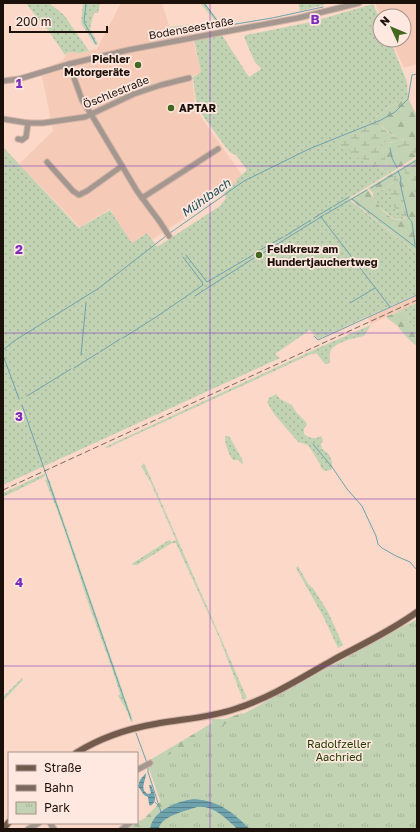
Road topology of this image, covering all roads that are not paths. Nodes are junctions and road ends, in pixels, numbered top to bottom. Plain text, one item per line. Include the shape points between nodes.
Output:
1 (359, 3) edge
2 (68, 64) junction
3 (189, 78) dead end
4 (3, 81) edge
5 (91, 114) junction
6 (3, 119) edge
7 (28, 123) junction
8 (18, 138) dead end
9 (218, 149) dead end
10 (47, 162) dead end
11 (122, 166) junction
12 (142, 198) junction
13 (168, 235) dead end
14 (417, 612) edge
15 (78, 752) edge
16 (148, 764) dead end
17 (138, 769) edge
18 (37, 824) edge
19 (28, 829) edge

1 - 2 street, Bodenseestraße via 298,18 154,44
2 - 4 street, Bodenseestraße via 34,75
2 - 5 street via 82,100
3 - 5 street, Öschlestraße via 134,94
5 - 7 street, Öschlestraße via 59,121
5 - 11 street
6 - 7 street, Öschlestraße
7 - 8 street via 26,137 22,140
9 - 12 street
10 - 11 street via 79,195
11 - 12 street
12 - 13 street
14 - 15 main road via 250,704 234,710 124,731
16 - 17 street
18 - 19 street

